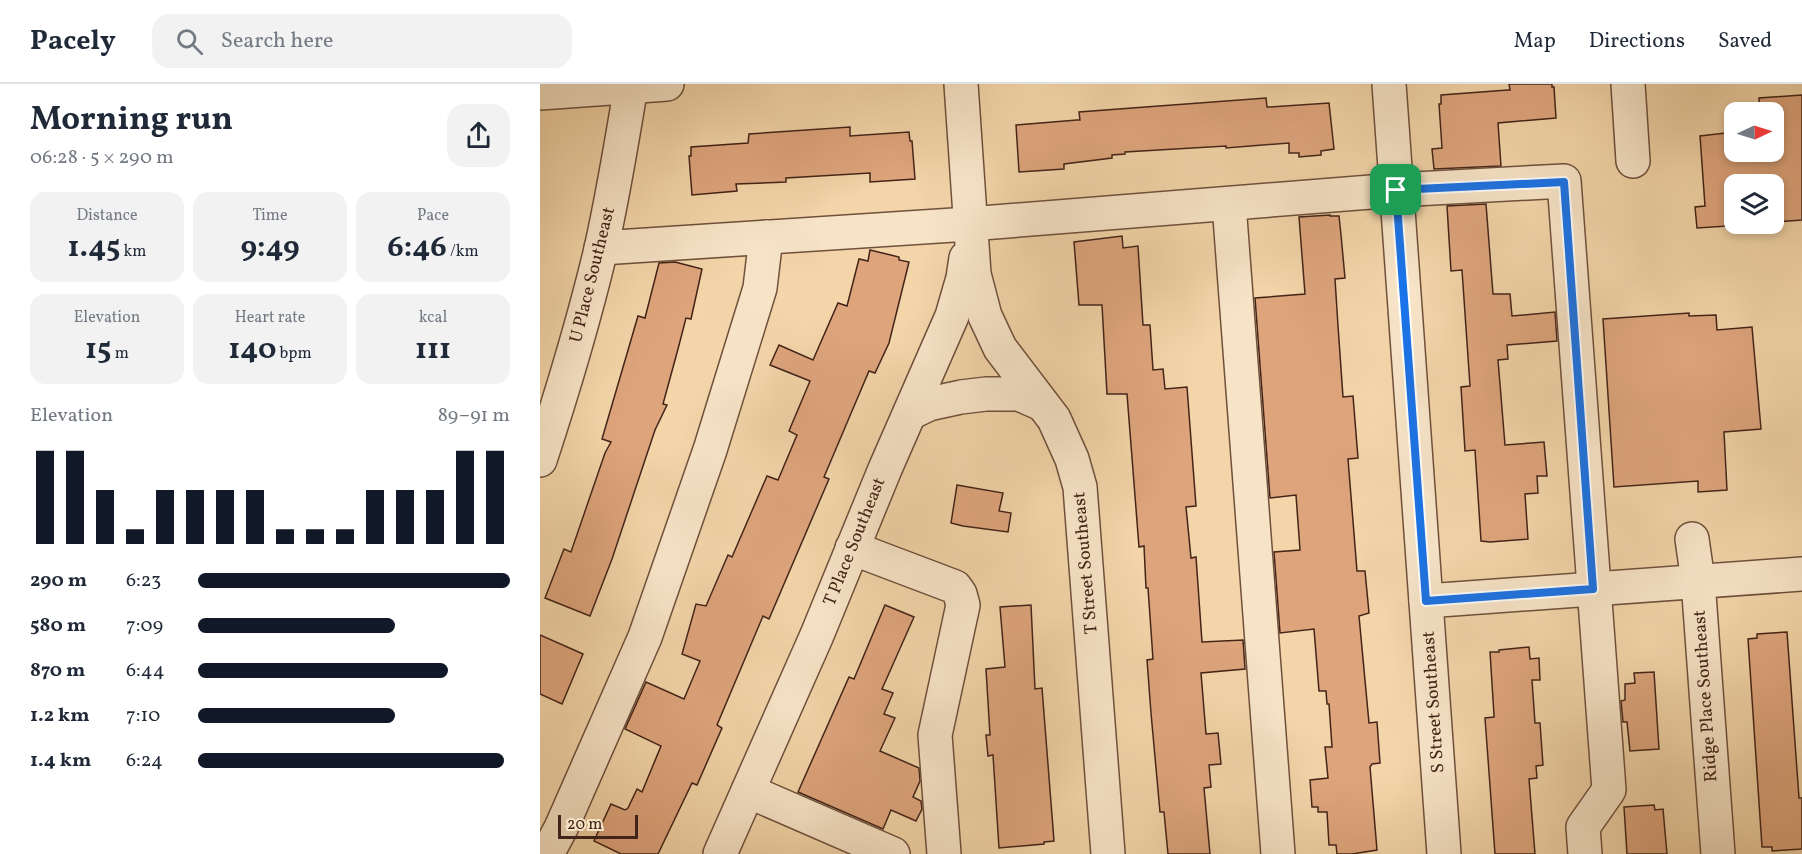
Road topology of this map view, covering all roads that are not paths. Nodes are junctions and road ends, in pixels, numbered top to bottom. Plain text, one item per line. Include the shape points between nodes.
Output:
1 (667, 84) edge
2 (961, 84) edge
3 (1389, 84) edge
4 (1628, 84) edge
5 (632, 86) junction
6 (540, 93) edge
7 (1633, 161) dead end
8 (1396, 190) junction
9 (1229, 204) junction
10 (969, 224) junction
11 (766, 237) junction
12 (601, 248) junction
13 (1042, 404) junction
14 (910, 412) junction
15 (540, 460) edge
16 (1692, 539) dead end
17 (852, 548) junction
18 (1802, 574) edge
19 (1698, 581) junction
20 (1593, 589) junction
21 (1426, 601) junction
22 (748, 791) junction
23 (547, 854) edge
24 (720, 854) edge
25 (893, 854) edge
26 (944, 854) edge
27 (1108, 854) edge
28 (1278, 854) edge
29 (1444, 854) edge
30 (1585, 854) edge
31 (1718, 854) edge

1 - 5 street
2 - 10 street, T Street Southeast
3 - 8 street, S Street Southeast
4 - 7 street
5 - 6 street
5 - 12 street, U Place Southeast
8 - 9 street
8 - 20 street via 1564,182
8 - 21 street, S Street Southeast
9 - 10 street
9 - 28 street
10 - 11 street
10 - 13 street, T Street Southeast via 974,274 985,316 1000,348
10 - 14 street, T Place Southeast via 963,278 952,316
11 - 12 street
11 - 23 street via 760,288 711,450 645,637
12 - 15 street, U Place Southeast
13 - 14 street via 1019,394 986,394 929,404
13 - 27 street, T Street Southeast via 1060,432 1080,487
14 - 17 street, T Place Southeast
16 - 19 street, Ridge Place Southeast
17 - 22 street, T Place Southeast
17 - 26 street via 955,587 960,594 963,604 935,735
18 - 19 street
19 - 20 street
19 - 31 street, Ridge Place Southeast
20 - 21 street
20 - 30 street via 1609,790 1583,827
21 - 29 street, S Street Southeast
22 - 24 street, T Place Southeast
22 - 25 street

